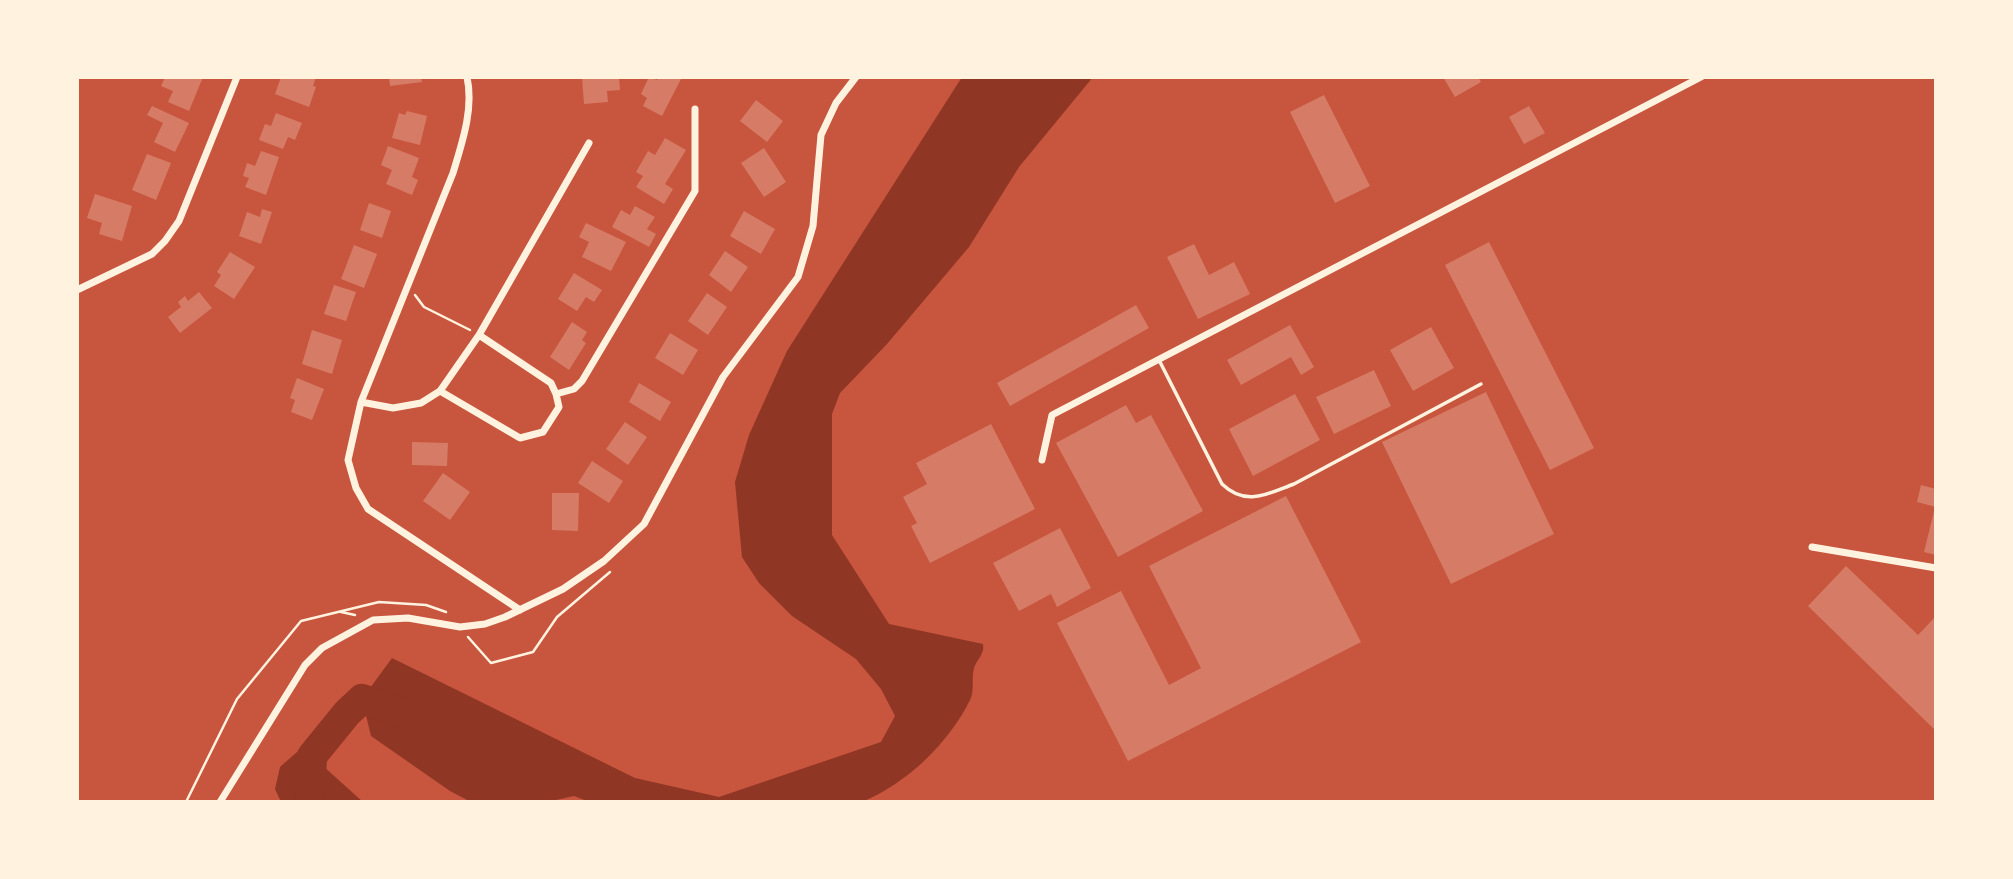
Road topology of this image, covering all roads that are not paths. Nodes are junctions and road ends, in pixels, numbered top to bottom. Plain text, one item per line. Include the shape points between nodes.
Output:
1 (237, 77) edge
2 (467, 77) edge
3 (856, 77) edge
4 (1701, 77) edge
5 (695, 109) dead end
6 (589, 143) dead end
7 (77, 290) edge
8 (479, 335) junction
9 (1159, 360) junction
10 (1481, 384) dead end
11 (440, 391) junction
12 (556, 394) junction
13 (361, 402) junction
14 (1042, 460) dead end
15 (1812, 547) dead end
16 (1936, 568) edge
17 (520, 610) junction
18 (220, 802) edge

1 - 7 street via 183,212 165,241 152,254
2 - 13 street via 465,134 453,173
3 - 17 street via 836,103 821,135 813,226 798,277 723,377 644,524 604,561 563,589
4 - 9 street
5 - 12 street via 695,191 582,381 574,389
6 - 8 street
8 - 11 street
8 - 12 street via 551,383
9 - 10 lane via 1222,484 1238,497 1268,494 1294,484
9 - 14 street via 1052,415
11 - 12 street via 520,438 543,432 559,407
11 - 13 street via 421,403 393,408
13 - 17 street via 348,460 368,509
15 - 16 street
17 - 18 street via 485,624 460,627 408,618 373,620 321,648 305,665

